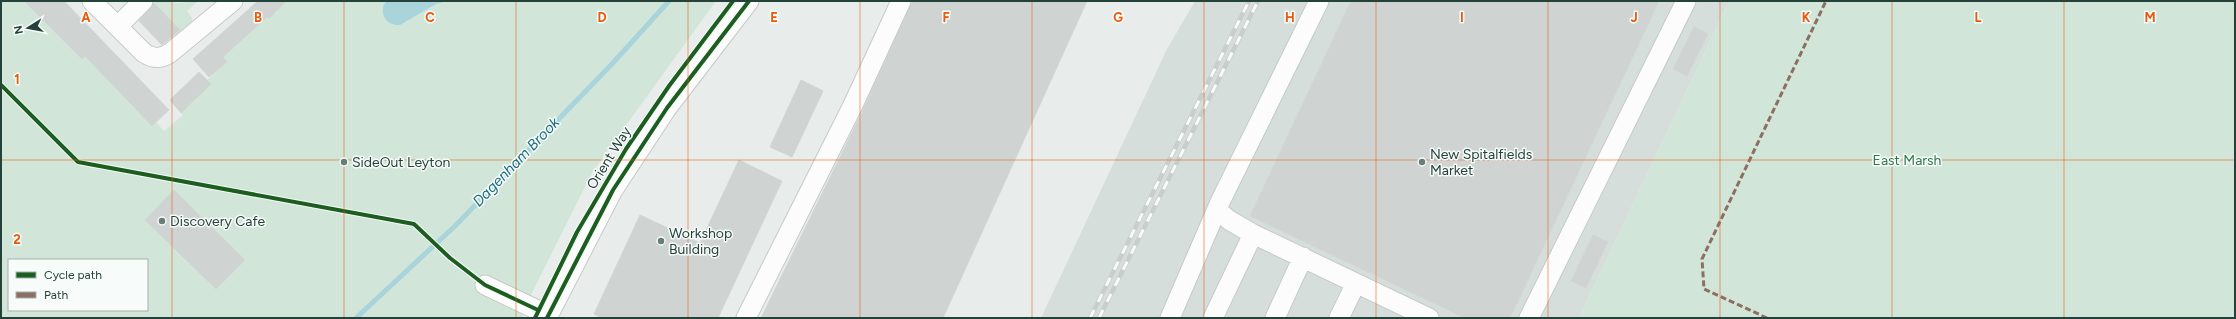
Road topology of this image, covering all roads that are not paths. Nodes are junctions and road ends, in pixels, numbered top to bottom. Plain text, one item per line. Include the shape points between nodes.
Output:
1 (92, 1) edge
2 (142, 1) edge
3 (234, 1) edge
4 (749, 1) edge
5 (901, 1) edge
6 (1319, 1) edge
7 (1686, 1) edge
8 (118, 26) junction
9 (1218, 211) junction
10 (1253, 234) junction
11 (1303, 257) junction
12 (1356, 283) junction
13 (485, 285) dead end
14 (1403, 312) edge
15 (547, 316) edge
16 (746, 318) edge
17 (1170, 318) edge
18 (1213, 318) edge
19 (1275, 318) edge
20 (1339, 318) edge
21 (1429, 318) edge
22 (1529, 318) edge

1 - 8 street
2 - 8 street
3 - 8 street via 170,53 160,58 144,53
4 - 15 street, Orient Way via 667,108 612,190
5 - 16 street
6 - 9 street via 1220,202
7 - 22 street
9 - 10 street
9 - 17 street
10 - 11 street
10 - 18 street
11 - 12 street
11 - 19 street
12 - 14 street
12 - 20 street
13 - 15 street
14 - 21 street

